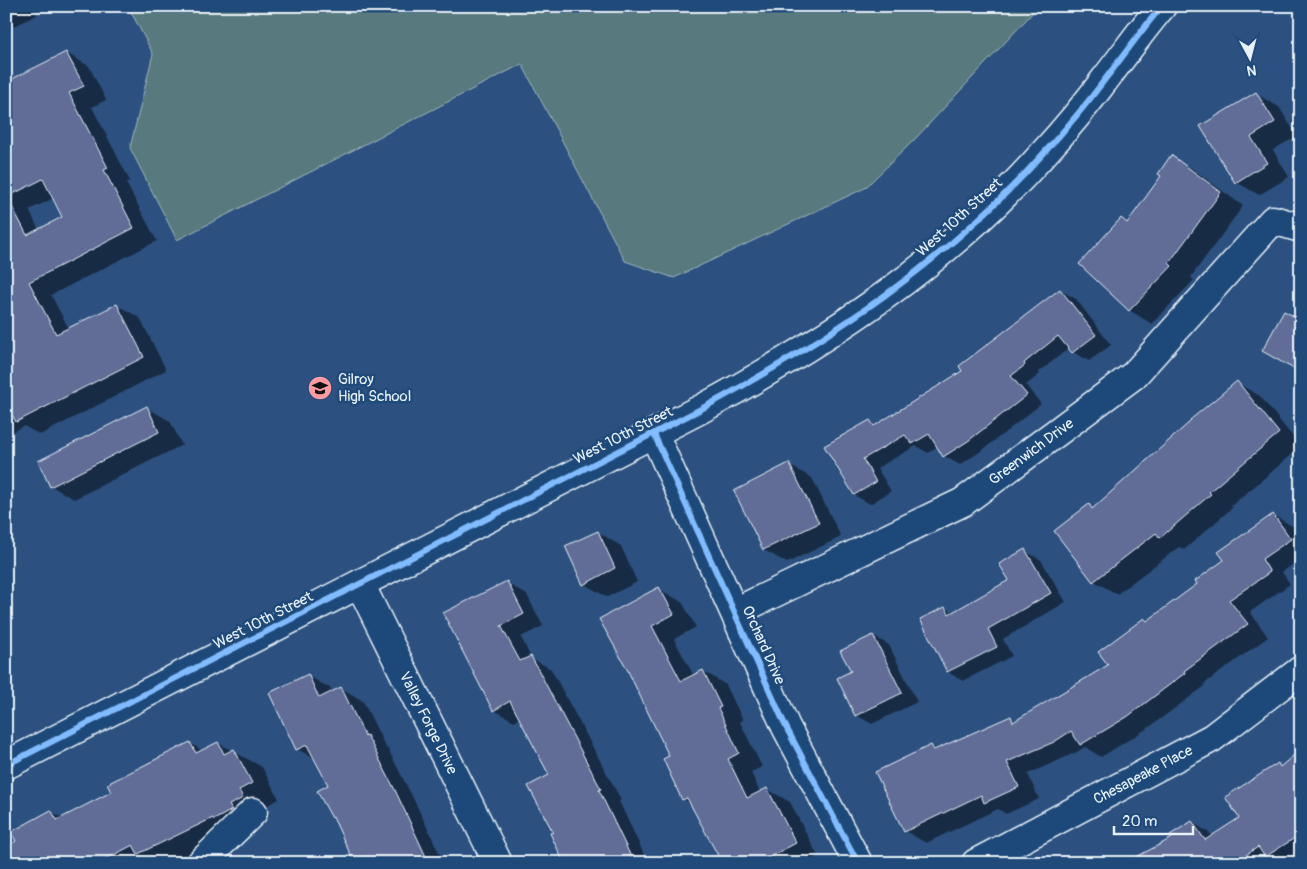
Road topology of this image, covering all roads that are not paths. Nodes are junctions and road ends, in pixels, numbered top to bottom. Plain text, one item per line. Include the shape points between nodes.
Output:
1 (1162, 6) edge
2 (1301, 228) edge
3 (654, 434) junction
4 (360, 584) junction
5 (735, 612) junction
6 (1301, 670) edge
7 (6, 765) edge
8 (253, 812) dead end
9 (201, 863) edge
10 (498, 863) edge
11 (858, 863) edge
12 (976, 863) edge

1 - 3 street, West 10th Street via 1042,156 943,250 836,330
2 - 5 street, Greenwich Drive via 1273,220 1134,375 963,502
3 - 4 street, West 10th Street
3 - 5 street, Orchard Drive
4 - 7 street, West 10th Street
4 - 10 street, Valley Forge Drive
5 - 11 street, Orchard Drive via 786,727
6 - 12 street, Chesapeake Place via 1212,738
8 - 9 street

